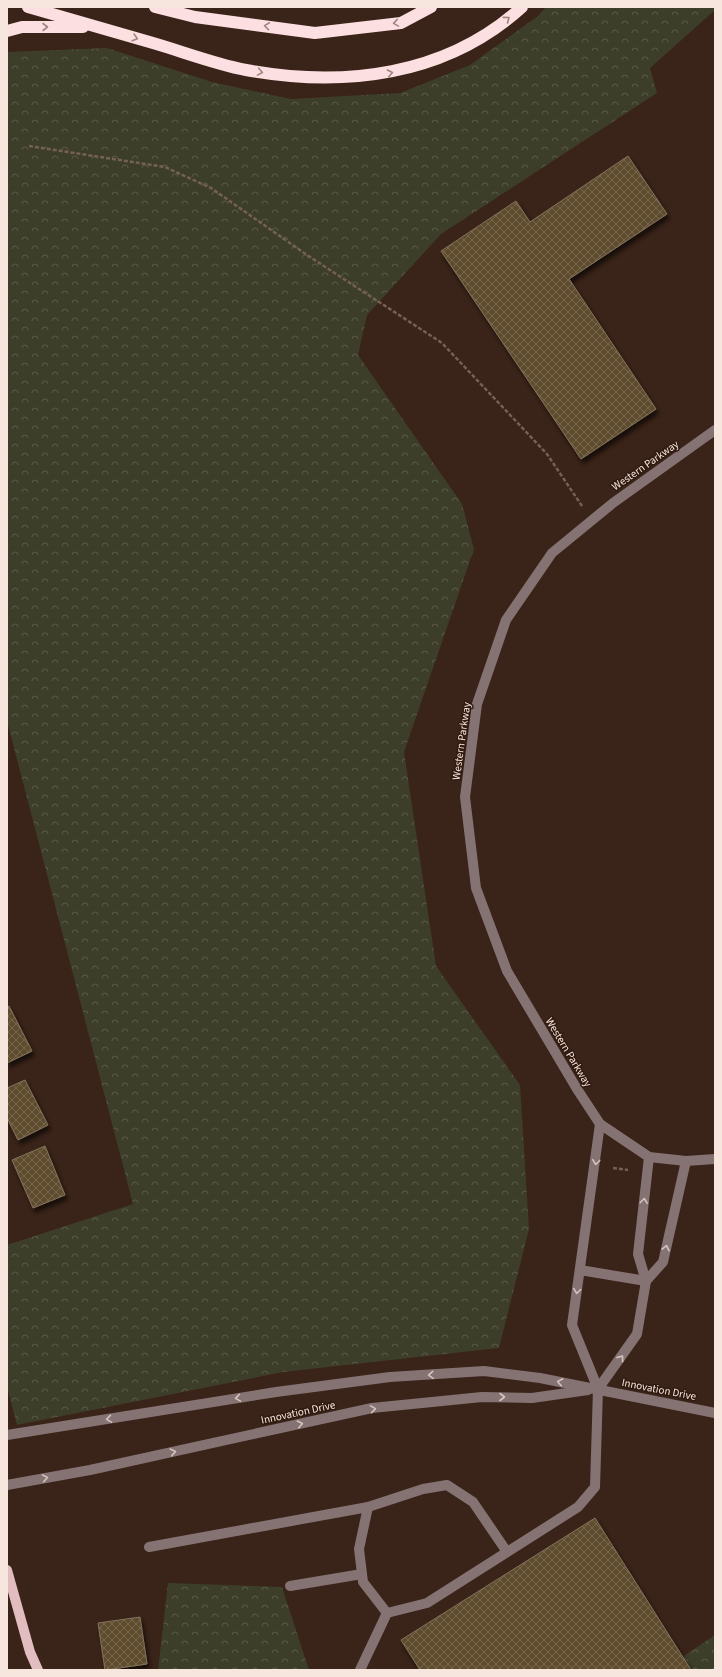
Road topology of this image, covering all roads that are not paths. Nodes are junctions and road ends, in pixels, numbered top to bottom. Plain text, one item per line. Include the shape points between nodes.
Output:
1 (28, 7) edge
2 (155, 7) edge
3 (175, 7) edge
4 (431, 7) edge
5 (522, 7) edge
6 (195, 17) junction
7 (98, 27) junction
8 (7, 31) edge
9 (715, 430) edge
10 (600, 1124) junction
11 (649, 1157) junction
12 (715, 1159) edge
13 (686, 1161) junction
14 (580, 1270) junction
15 (646, 1281) junction
16 (598, 1389) junction
17 (715, 1413) edge
18 (7, 1436) edge
19 (7, 1484) edge
20 (368, 1508) junction
21 (149, 1547) dead end
22 (507, 1552) junction
23 (7, 1570) edge
24 (362, 1574) junction
25 (290, 1586) dead end
26 (387, 1613) junction
27 (38, 1670) edge
28 (360, 1670) edge

1 - 7 highway
2 - 6 highway
3 - 6 highway
4 -> 6 highway via 401,23 315,33
7 -> 5 highway via 245,70 325,78 384,74 427,63 478,39
8 -> 7 highway via 22,27
9 - 10 street, Western Parkway via 618,499 552,553 506,620 477,704 465,797 476,888 507,971 576,1090
10 - 11 street, Western Parkway
10 -> 14 street
11 - 13 street, Western Parkway
15 -> 11 street via 638,1254
12 - 13 street, Western Parkway
15 -> 13 street via 663,1262
14 - 15 street
14 -> 16 street via 572,1325
16 -> 15 street via 637,1334
16 - 17 street, Innovation Drive
16 -> 18 street, Innovation Drive via 484,1371 390,1377 276,1392
19 -> 16 street, Innovation Drive via 90,1470 372,1408 482,1397 532,1398
16 - 22 street via 595,1487 578,1507
20 - 21 street
20 - 22 street via 423,1489 447,1485 473,1502
20 - 24 street via 359,1549
22 - 26 street via 428,1603
23 - 27 main road via 30,1652
24 - 25 street
24 - 26 street via 363,1582
26 - 28 street

